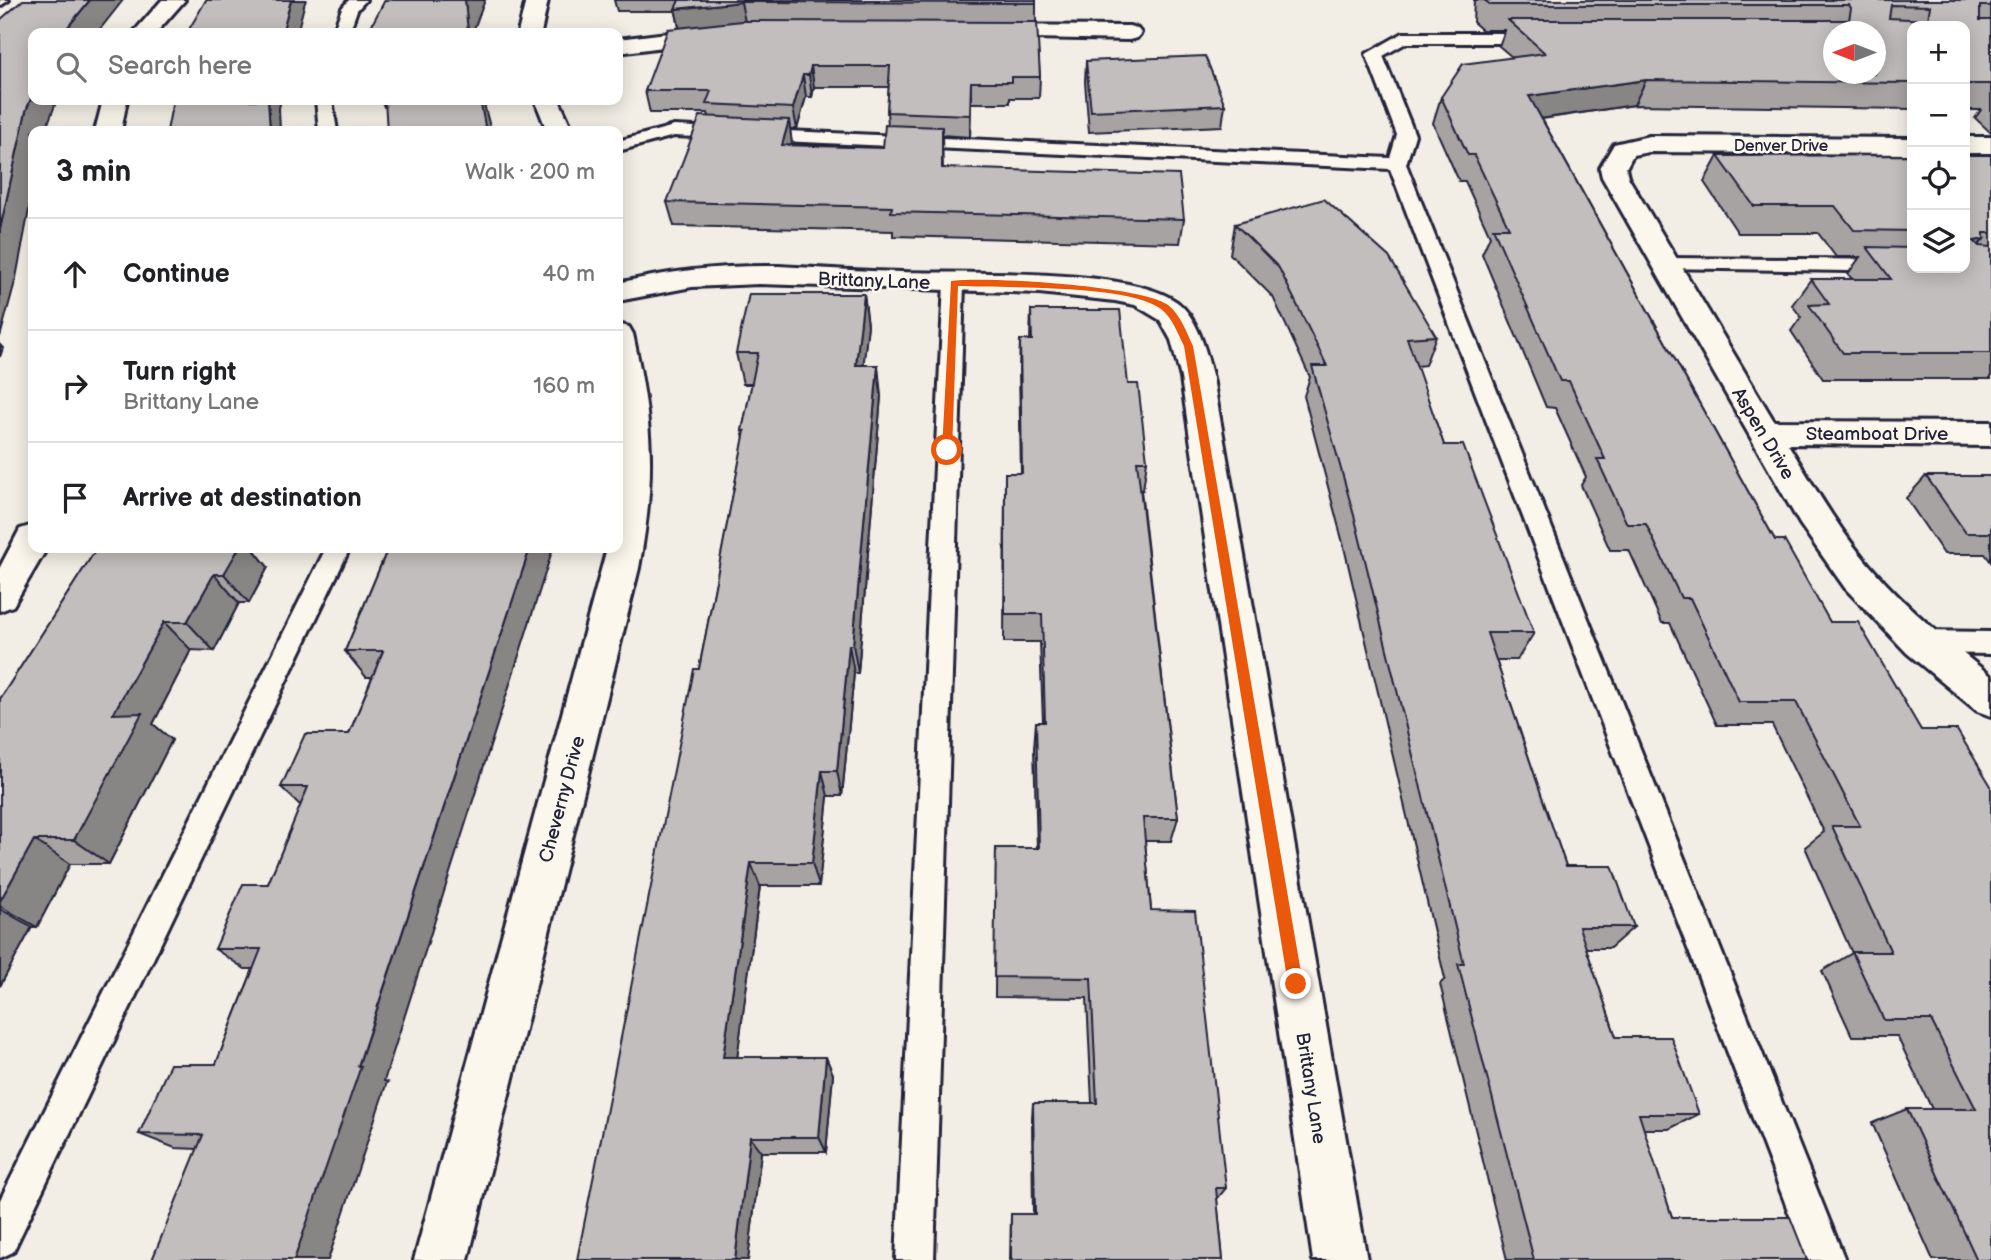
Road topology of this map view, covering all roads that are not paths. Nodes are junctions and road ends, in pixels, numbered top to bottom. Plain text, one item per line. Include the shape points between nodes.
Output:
1 (173, 0) edge
2 (358, 0) edge
3 (537, 0) edge
4 (148, 28) edge
5 (343, 28) edge
6 (531, 28) edge
7 (745, 32) edge
8 (964, 32) edge
9 (1129, 33) dead end
10 (1555, 38) edge
11 (623, 45) edge
12 (114, 105) edge
13 (325, 105) edge
14 (549, 105) edge
15 (109, 126) edge
16 (327, 126) edge
17 (558, 126) edge
18 (1649, 144) joint
19 (623, 145) edge
20 (1970, 145) edge
21 (1991, 145) edge
22 (1907, 146) edge
23 (1397, 164) junction
24 (1665, 264) junction
25 (1907, 266) edge
26 (954, 283) junction
27 (623, 291) edge
28 (623, 360) edge
29 (1763, 432) junction
30 (1991, 434) edge
31 (28, 549) edge
32 (336, 553) edge
33 (0, 596) edge
34 (1921, 642) junction
35 (1991, 643) edge
36 (1991, 699) edge
37 (0, 1240) edge
38 (441, 1260) edge
39 (915, 1260) edge
40 (1340, 1260) edge
41 (1826, 1260) edge

1 - 4 street
2 - 5 lane
3 - 6 street
7 - 11 street
8 - 9 street
10 - 23 lane via 1402,38 1374,54 1406,135
12 - 15 street
13 - 16 lane
14 - 17 street
18 - 22 street, Denver Drive
18 - 24 street, Aspen Drive via 1623,149 1613,168
19 - 23 lane via 674,131
20 - 21 street
23 - 41 lane
24 - 25 lane
24 - 29 street, Aspen Drive
26 - 27 street, Brittany Lane via 738,275 685,278
26 - 39 lane
26 - 40 street, Brittany Lane via 1097,289 1141,296 1165,307 1189,346
28 - 38 street, Cheverny Drive via 636,460 621,568
29 - 30 street, Steamboat Drive
29 - 34 street, Aspen Drive via 1857,578
31 - 33 street
32 - 37 lane
34 - 35 lane
34 - 36 street, Aspen Drive

